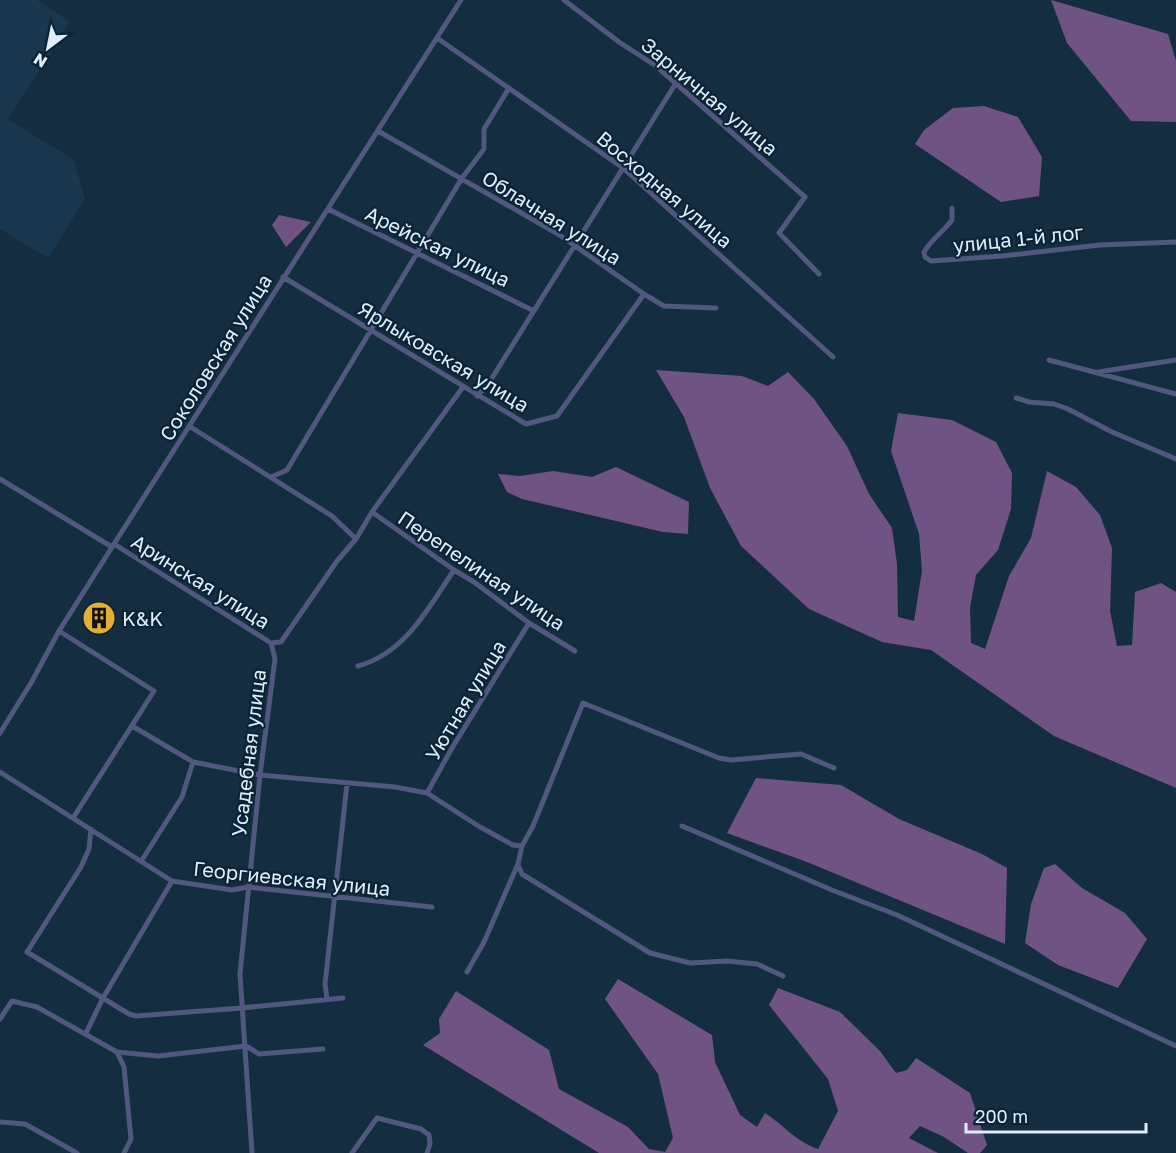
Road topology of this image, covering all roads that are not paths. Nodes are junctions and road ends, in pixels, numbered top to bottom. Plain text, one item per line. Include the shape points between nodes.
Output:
1 (461, 0) edge
2 (564, 0) edge
3 (436, 38) junction
4 (676, 83) junction
5 (509, 87) junction
6 (378, 131) junction
7 (623, 168) junction
8 (462, 178) junction
9 (952, 208) dead end
10 (328, 209) junction
11 (1176, 242) edge
12 (574, 246) junction
13 (418, 253) junction
14 (819, 274) dead end
15 (284, 277) junction
16 (644, 294) junction
17 (716, 308) dead end
18 (534, 311) junction
19 (372, 331) junction
20 (833, 357) dead end
21 (1049, 360) dead end
22 (1176, 360) edge
23 (1092, 373) junction
24 (463, 387) junction
25 (1176, 394) edge
26 (477, 396) junction
27 (1016, 398) dead end
28 (189, 426) junction
29 (1176, 459) edge
30 (271, 477) junction
31 (0, 479) edge
32 (372, 513) junction
33 (356, 539) junction
34 (113, 545) junction
35 (454, 570) junction
36 (529, 623) junction
37 (59, 632) junction
38 (272, 643) junction
39 (575, 651) dead end
40 (357, 666) dead end
41 (132, 726) junction
42 (0, 733) edge
43 (194, 762) junction
44 (834, 768) dead end
45 (0, 772) edge
46 (260, 775) junction
47 (347, 784) junction
48 (427, 793) junction
49 (73, 818) junction
50 (682, 826) dead end
51 (91, 829) junction
52 (522, 846) junction
53 (142, 860) junction
54 (518, 864) junction
55 (172, 881) junction
56 (248, 887) junction
57 (334, 897) junction
58 (432, 907) dead end
59 (467, 972) dead end
60 (783, 976) dead end
61 (103, 998) junction
62 (343, 998) dead end
63 (327, 999) junction
64 (242, 1008) junction
65 (0, 1019) edge
66 (86, 1033) junction
67 (246, 1046) junction
68 (1176, 1047) edge
69 (323, 1049) dead end
70 (117, 1052) junction
71 (0, 1122) edge
72 (428, 1152) edge
73 (77, 1153) edge
74 (124, 1153) edge
75 (252, 1153) edge
76 (352, 1153) edge

1 - 3 street, Соколовская улица
2 - 4 street, Зарничная улица
3 - 5 street, Восходная улица
3 - 6 street, Соколовская улица
4 - 7 street
4 - 14 street, Зарничная улица via 805,197 779,233
5 - 7 street, Восходная улица
5 - 8 street via 484,129 484,149
6 - 8 street, Облачная улица
6 - 10 street, Соколовская улица
7 - 12 street
7 - 20 street, Восходная улица
8 - 12 street, Облачная улица
8 - 13 street
9 - 11 street, улица 1-й лог via 952,220 924,252 931,261
10 - 13 street, Арейская улица
10 - 15 street, Соколовская улица
12 - 16 street, Облачная улица
12 - 18 street
13 - 18 street, Арейская улица
13 - 19 street
15 - 19 street, Ярлыковская улица
15 - 28 street, Соколовская улица
16 - 17 street, Облачная улица via 664,306
16 - 26 street, Ярлыковская улица via 557,416 526,424
18 - 26 street
19 - 24 street, Ярлыковская улица
19 - 30 street via 287,470
21 - 23 street
22 - 23 street
23 - 25 street
24 - 26 street, Ярлыковская улица
24 - 32 street, Усадебная улица
27 - 29 street via 1068,409
28 - 30 street
28 - 34 street, Соколовская улица
30 - 33 street via 332,516
31 - 34 street, Аринская улица
32 - 33 street, Усадебная улица
32 - 35 street, Перепелиная улица
33 - 38 street, Усадебная улица via 281,642
34 - 37 street, Соколовская улица
34 - 38 street, Аринская улица
35 - 36 street, Перепелиная улица
35 - 40 street via 408,635 382,657
36 - 39 street, Перепелиная улица
36 - 48 street, Уютная улица
37 - 41 street via 154,691
37 - 42 street, Соколовская улица
38 - 46 street, Усадебная улица via 275,659
41 - 43 street
41 - 49 street
43 - 46 street
43 - 53 street via 182,797
44 - 52 street via 801,754 719,758 583,703
45 - 49 street, Георгиевская улица
46 - 47 street
46 - 56 street, Усадебная улица
47 - 48 street
47 - 57 street
48 - 52 street via 480,827
49 - 51 street, Георгиевская улица
50 - 68 street via 897,915
51 - 53 street, Георгиевская улица
51 - 61 street via 81,867 27,952
52 - 54 street
53 - 55 street, Георгиевская улица
54 - 59 street
54 - 60 street via 522,874 650,953 690,963 757,964
55 - 56 street, Георгиевская улица via 232,890
55 - 61 street
56 - 57 street, Георгиевская улица
56 - 64 street, Усадебная улица via 240,974
57 - 58 street, Георгиевская улица
57 - 63 street via 325,984
61 - 64 street via 136,1016
61 - 66 street
62 - 63 street
63 - 64 street
64 - 67 street, Усадебная улица
65 - 66 street via 12,1001 37,1007
66 - 70 street
67 - 69 street via 259,1054
67 - 70 street via 158,1056
67 - 75 street, Усадебная улица
70 - 74 street via 124,1067 131,1139
71 - 73 street via 24,1124
72 - 76 street via 429,1135 421,1129 377,1118

